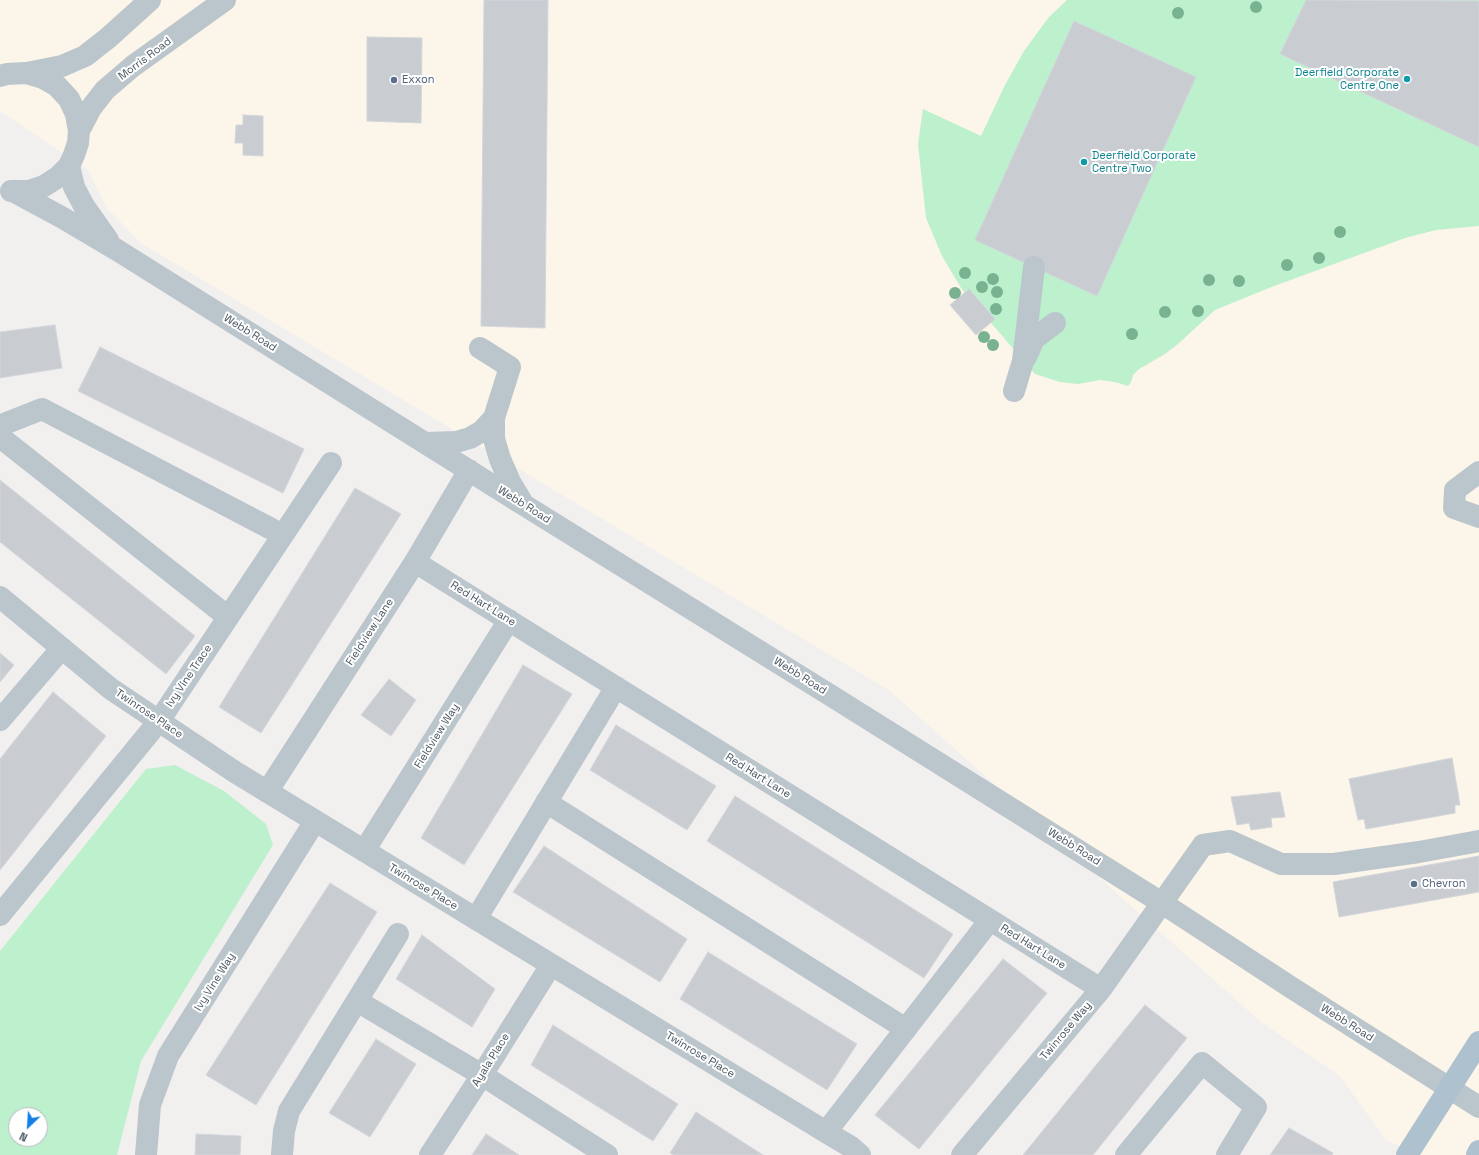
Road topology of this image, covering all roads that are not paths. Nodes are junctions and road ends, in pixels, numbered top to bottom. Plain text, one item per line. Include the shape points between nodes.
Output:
1 (150, 0) edge
2 (225, 0) edge
3 (26, 73) junction
4 (0, 76) edge
5 (79, 131) junction
6 (69, 166) junction
7 (4, 189) edge
8 (117, 250) junction
9 (1034, 267) dead end
10 (1055, 323) dead end
11 (480, 348) dead end
12 (1023, 361) junction
13 (1014, 391) dead end
14 (494, 418) junction
15 (0, 430) edge
16 (0, 437) edge
17 (426, 443) junction
18 (331, 463) dead end
19 (469, 470) junction
20 (1479, 472) edge
21 (524, 505) junction
22 (1479, 517) edge
23 (283, 535) junction
24 (415, 562) junction
25 (0, 597) edge
26 (228, 617) junction
27 (509, 620) junction
28 (62, 648) junction
29 (616, 687) junction
30 (0, 720) edge
31 (159, 721) junction
32 (266, 792) junction
33 (546, 802) junction
34 (315, 821) junction
35 (1479, 841) edge
36 (364, 851) junction
37 (1162, 902) junction
38 (0, 914) edge
39 (476, 919) junction
40 (990, 920) junction
41 (398, 934) dead end
42 (551, 965) junction
43 (1101, 989) junction
44 (357, 1001) junction
45 (906, 1028) junction
46 (1479, 1042) edge
47 (482, 1076) junction
48 (1450, 1088) junction
49 (1479, 1107) edge
50 (826, 1132) junction
51 (1479, 1151) edge
52 (146, 1155) edge
53 (282, 1155) edge
54 (430, 1155) edge
55 (607, 1155) edge
56 (860, 1155) edge
57 (962, 1155) edge
58 (1126, 1155) edge
59 (1227, 1155) edge
60 (1407, 1155) edge
61 (1477, 1155) edge

1 - 3 street via 85,56 62,66
2 - 5 street, Morris Road via 104,90
3 - 4 street
3 - 5 street via 57,86 69,99 76,114
5 - 6 street via 76,149
6 - 7 street via 44,186 29,190
6 - 8 street, Webb Road via 74,187 84,206
7 - 8 street, Webb Road via 63,218
8 - 17 street, Webb Road
9 - 12 street
10 - 12 street via 1034,340
11 - 14 street via 510,367
12 - 13 street
14 - 17 street via 482,431 470,438 456,442
14 - 21 street via 494,439 500,459
15 - 23 street via 4,424 42,409
16 - 26 street
17 - 19 street, Webb Road
18 - 23 street, Ivy Vine Trace
19 - 21 street, Webb Road
19 - 24 street, Fieldview Lane
20 - 22 street via 1455,490 1454,508
21 - 37 street, Webb Road
23 - 26 street, Ivy Vine Trace
24 - 27 street, Red Hart Lane
24 - 32 street, Fieldview Lane
25 - 28 street, Twinrose Place
26 - 31 street, Ivy Vine Trace
27 - 29 street, Red Hart Lane
27 - 36 street, Fieldview Way
28 - 30 street
28 - 31 street, Twinrose Place via 112,689
29 - 33 street
29 - 40 street, Red Hart Lane
31 - 32 street, Twinrose Place
31 - 38 street, Ivy Vine Trace
32 - 34 street, Twinrose Place
33 - 39 street
33 - 45 street
34 - 36 street, Twinrose Place
34 - 52 street, Ivy Vine Way via 168,1056 150,1105
35 - 37 street, Twinrose Way via 1334,864 1281,864 1230,841 1203,845
36 - 39 street, Twinrose Place
37 - 43 street, Twinrose Way
37 - 48 street, Webb Road via 1285,984
39 - 42 street, Twinrose Place
40 - 43 street, Red Hart Lane
40 - 45 street
41 - 44 street
42 - 47 street, Ayala Place
42 - 50 street, Twinrose Place
43 - 57 street, Twinrose Way
44 - 47 street
44 - 53 street via 289,1111
45 - 50 street
46 - 48 main road
47 - 54 street, Ayala Place
47 - 55 street
48 - 49 street, Webb Road
48 - 60 main road
50 - 56 street, Twinrose Place
51 - 61 main road
58 - 59 street via 1202,1063 1256,1107

